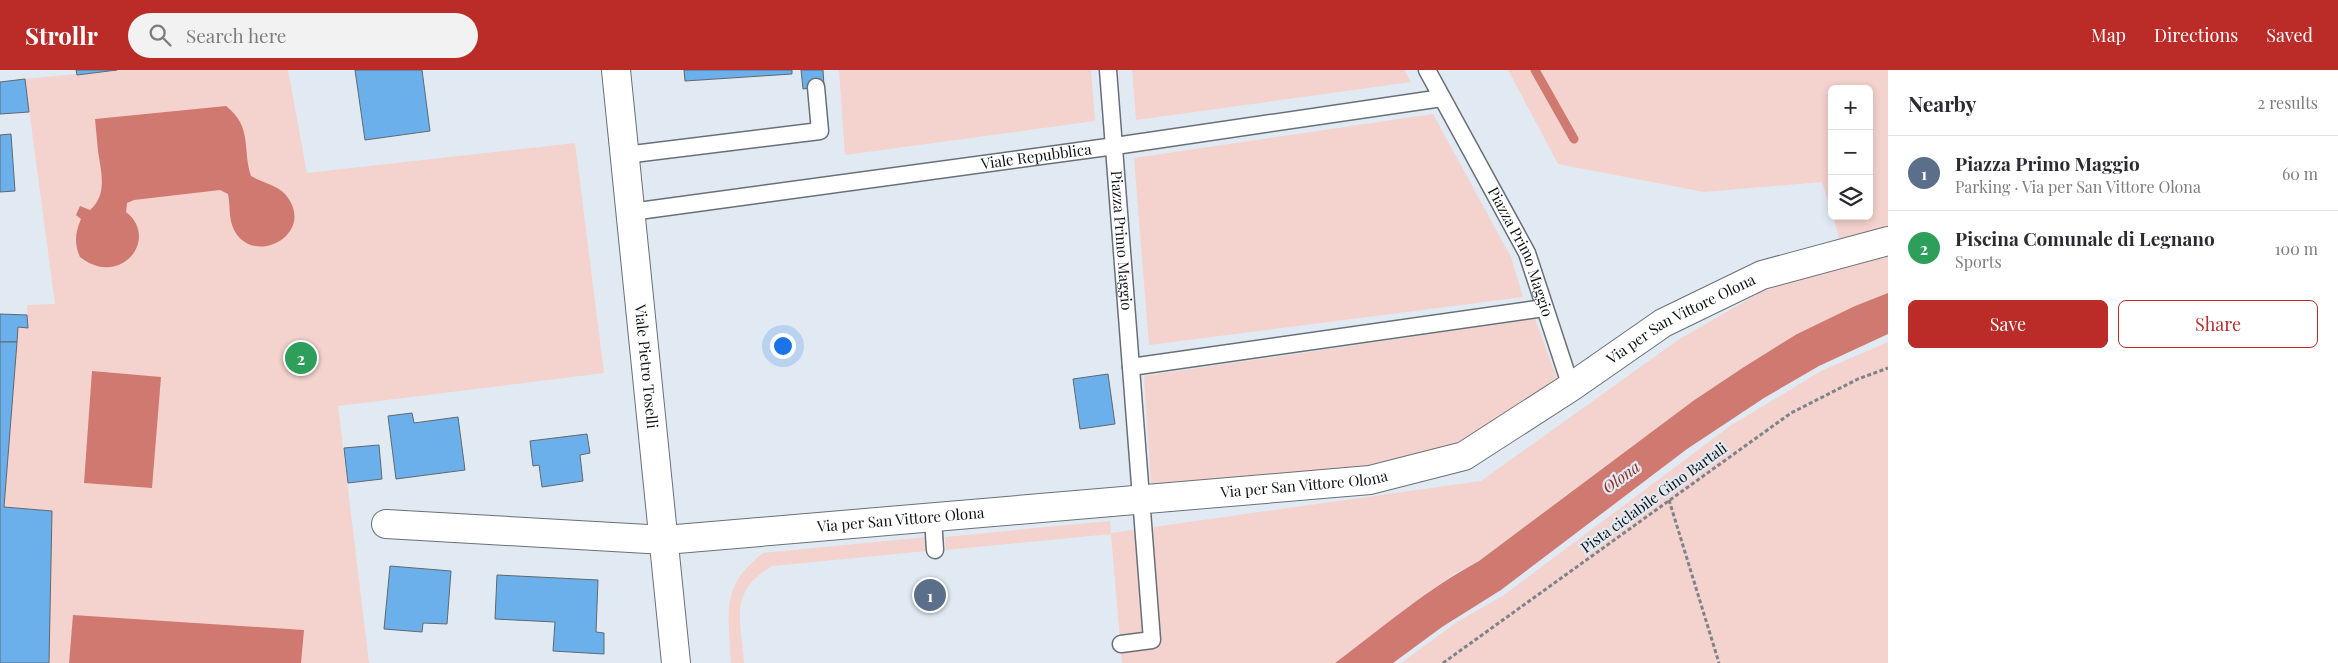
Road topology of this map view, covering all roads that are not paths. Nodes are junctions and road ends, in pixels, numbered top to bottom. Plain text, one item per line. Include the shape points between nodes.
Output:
1 (616, 70) edge
2 (1108, 70) edge
3 (1427, 70) edge
4 (816, 87) dead end
5 (1442, 98) junction
6 (1115, 146) junction
7 (625, 155) junction
8 (631, 212) junction
9 (1888, 241) edge
10 (1544, 308) junction
11 (1131, 367) junction
12 (1571, 386) junction
13 (1141, 500) junction
14 (933, 518) junction
15 (386, 524) dead end
16 (665, 540) junction
17 (935, 550) dead end
18 (1121, 644) dead end
19 (676, 663) edge

1 - 7 street, Viale Pietro Toselli
2 - 6 lane, Piazza Primo Maggio
3 - 5 lane, Piazza Primo Maggio
4 - 7 lane via 820,131
5 - 6 lane, Viale Repubblica
5 - 10 lane, Piazza Primo Maggio via 1527,253
6 - 8 lane, Viale Repubblica
6 - 11 lane, Piazza Primo Maggio
7 - 8 street, Viale Pietro Toselli
8 - 16 street, Viale Pietro Toselli
9 - 12 street, Via per San Vittore Olona via 1762,275 1663,323
10 - 11 lane
10 - 12 lane, Piazza Primo Maggio
11 - 13 lane, Piazza Primo Maggio
12 - 13 street, Via per San Vittore Olona via 1464,456 1370,480
13 - 14 street, Via per San Vittore Olona
13 - 18 lane, Piazza Primo Maggio via 1152,640
14 - 16 street, Via per San Vittore Olona
14 - 17 lane
15 - 16 street, Via per San Vittore Olona
16 - 19 street, Viale Pietro Toselli

